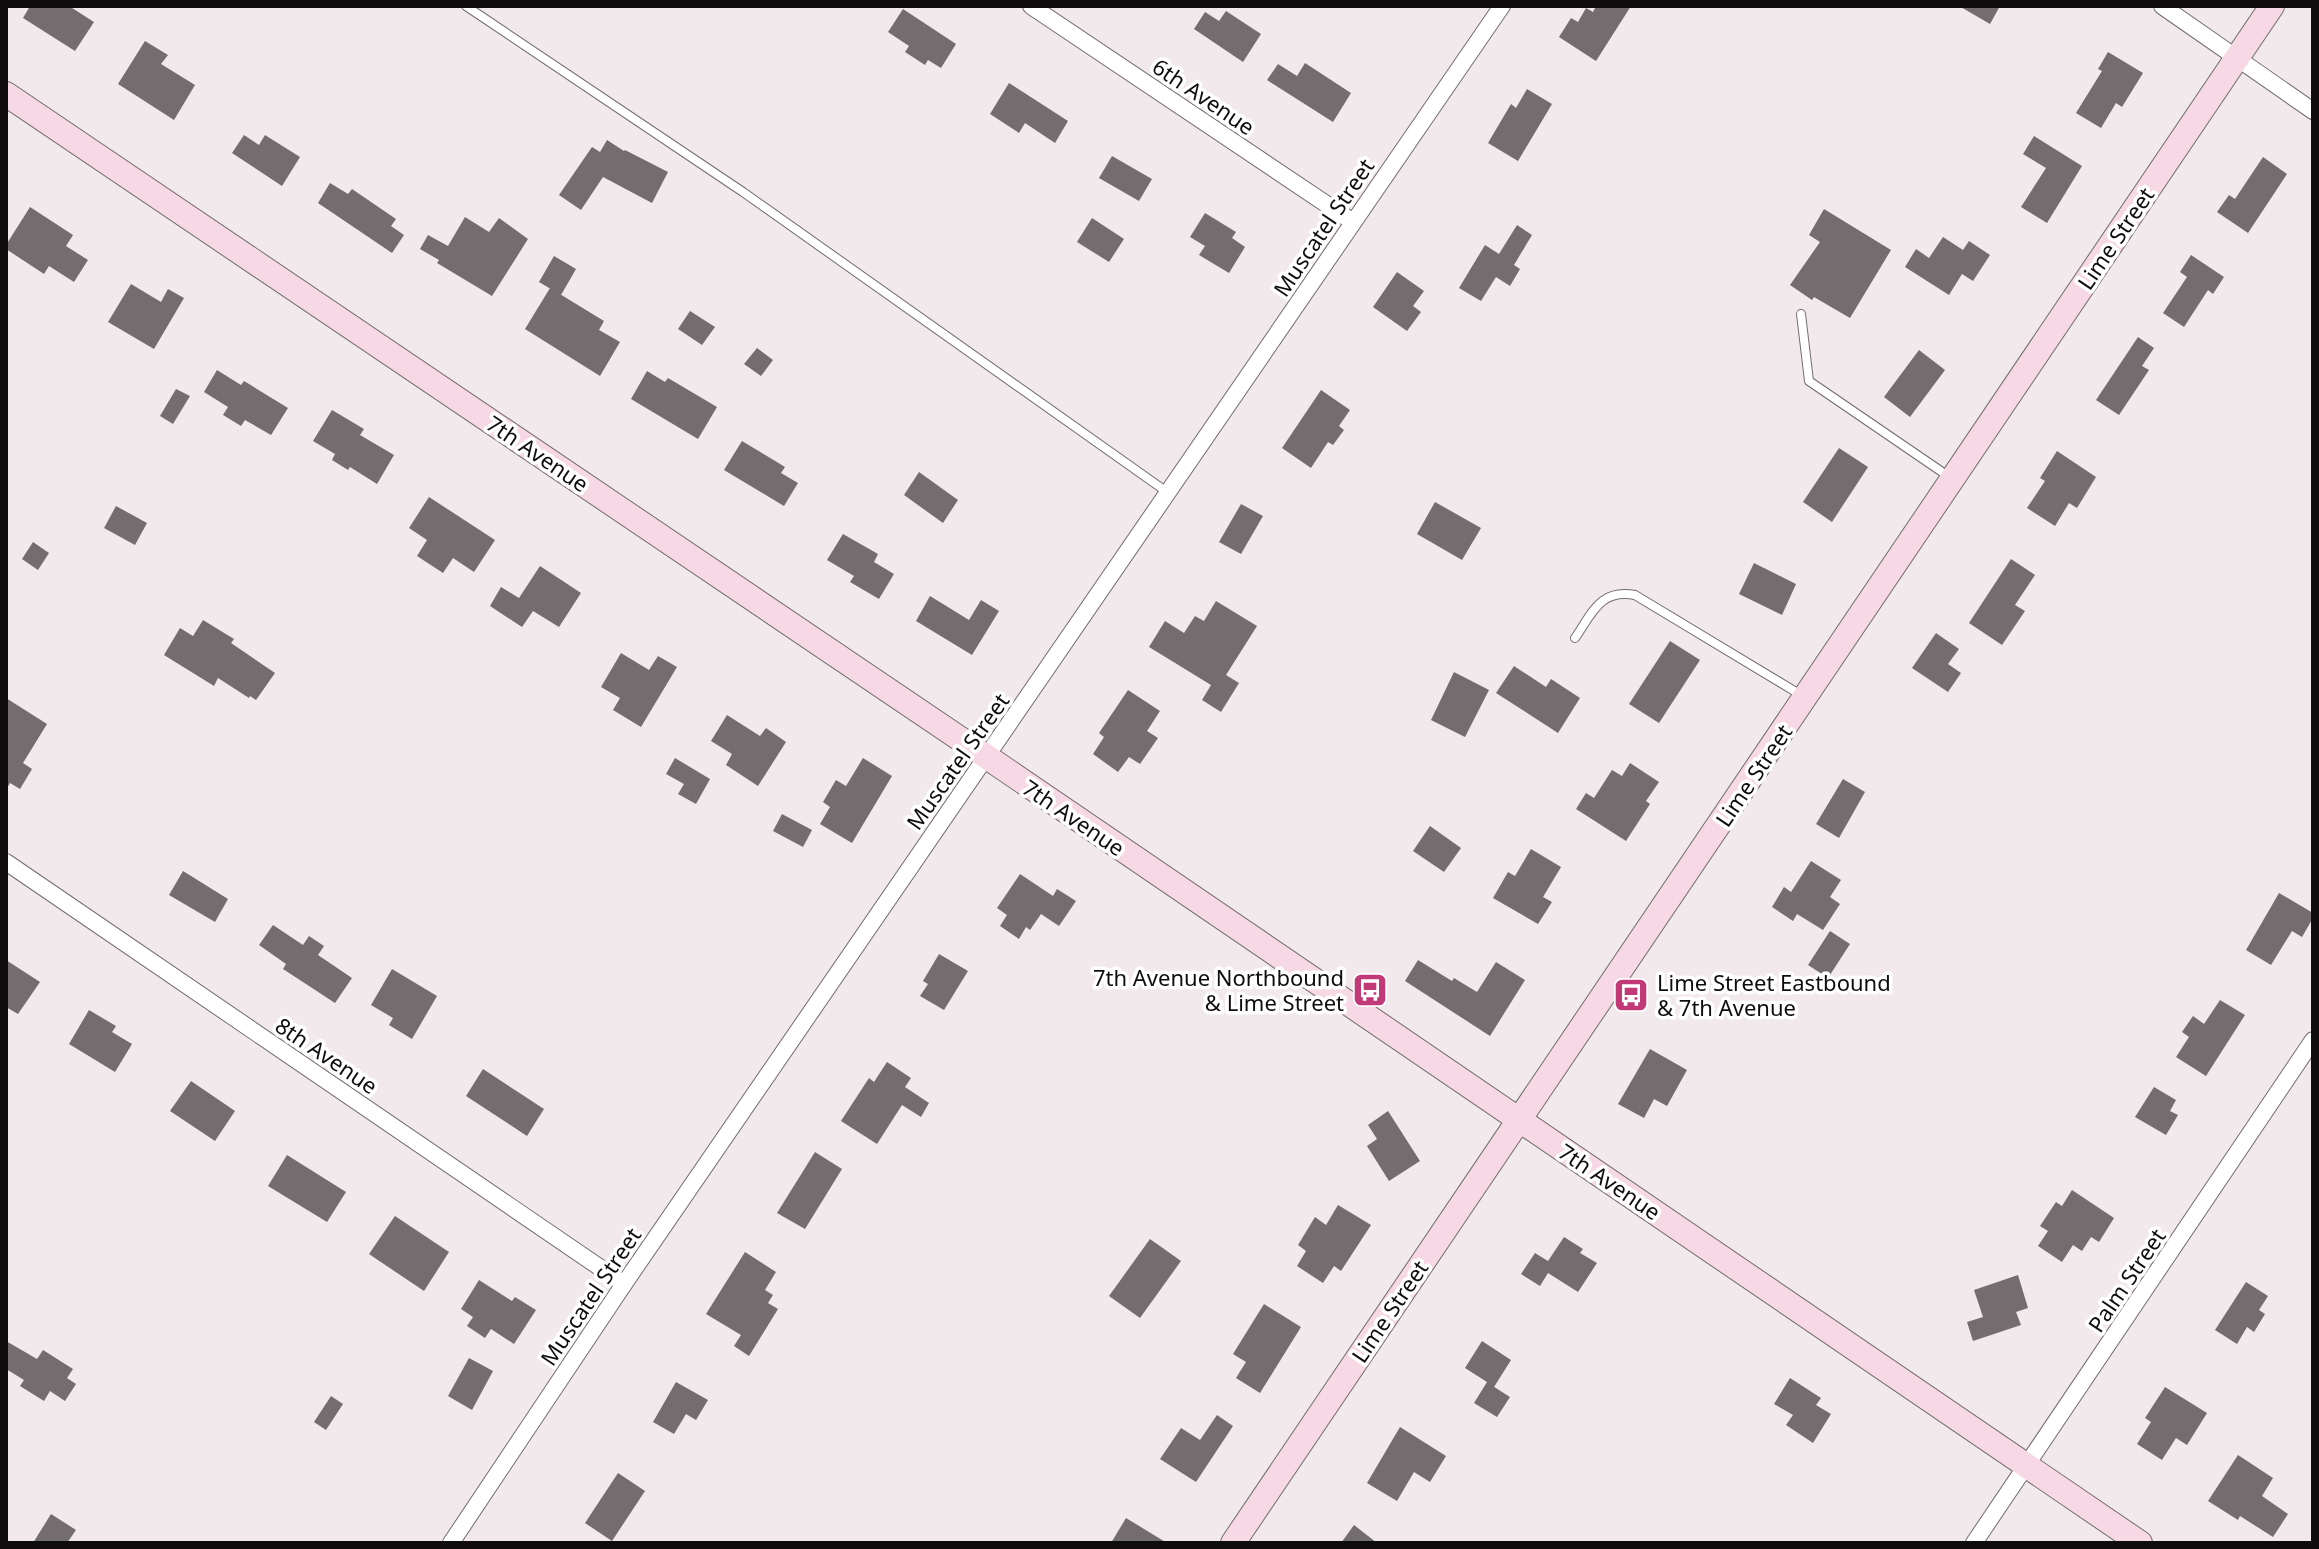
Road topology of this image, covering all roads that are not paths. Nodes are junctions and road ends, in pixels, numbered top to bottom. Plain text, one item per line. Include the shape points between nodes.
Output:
1 (466, 6) edge
2 (1031, 6) edge
3 (1502, 6) edge
4 (2162, 6) edge
5 (2272, 6) edge
6 (2236, 58) junction
7 (6, 94) edge
8 (2313, 111) edge
9 (1353, 222) junction
10 (1801, 314) dead end
11 (1953, 479) junction
12 (1168, 492) junction
13 (1575, 638) dead end
14 (1805, 697) junction
15 (987, 757) junction
16 (6, 862) edge
17 (2313, 1040) edge
18 (1520, 1120) junction
19 (624, 1284) junction
20 (2027, 1466) junction
21 (451, 1543) edge
22 (1233, 1543) edge
23 (1974, 1543) edge
24 (2140, 1543) edge

1 - 12 lane via 743,192
2 - 9 street, 6th Avenue
3 - 9 street, Muscatel Street
4 - 6 street
5 - 6 street, Lime Street
6 - 8 street
6 - 11 street, Lime Street
7 - 15 street, 7th Avenue
9 - 12 street, Muscatel Street
10 - 11 lane via 1809,381
11 - 14 street, Lime Street
12 - 15 street, Muscatel Street
13 - 14 lane via 1607,596 1635,595
14 - 18 street, Lime Street
15 - 18 street, 7th Avenue
15 - 19 street, Muscatel Street
16 - 19 street, 8th Avenue
17 - 20 street, Palm Street
18 - 20 street, 7th Avenue
18 - 22 street, Lime Street
19 - 21 street, Muscatel Street
20 - 23 street, Palm Street
20 - 24 street, 7th Avenue

